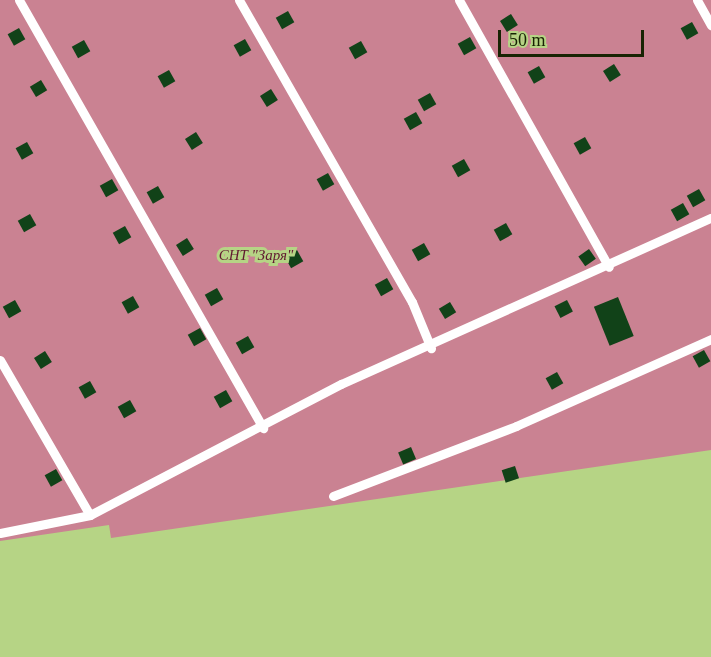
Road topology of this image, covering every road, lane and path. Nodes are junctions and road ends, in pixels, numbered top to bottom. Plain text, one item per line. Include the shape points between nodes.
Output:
1 (19, 0) edge
2 (239, 0) edge
3 (459, 0) edge
4 (697, 0) edge
5 (711, 25) edge
6 (711, 218) edge
7 (609, 267) junction
8 (711, 339) edge
9 (431, 348) junction
10 (0, 360) edge
11 (263, 428) junction
12 (333, 496) dead end
13 (90, 515) junction
14 (0, 533) edge

1 - 11 lane
2 - 9 lane via 412,302
3 - 7 lane
4 - 5 lane
6 - 7 lane
7 - 9 lane
8 - 12 lane via 516,426
9 - 11 lane via 341,384
10 - 13 lane
11 - 13 lane
13 - 14 lane

